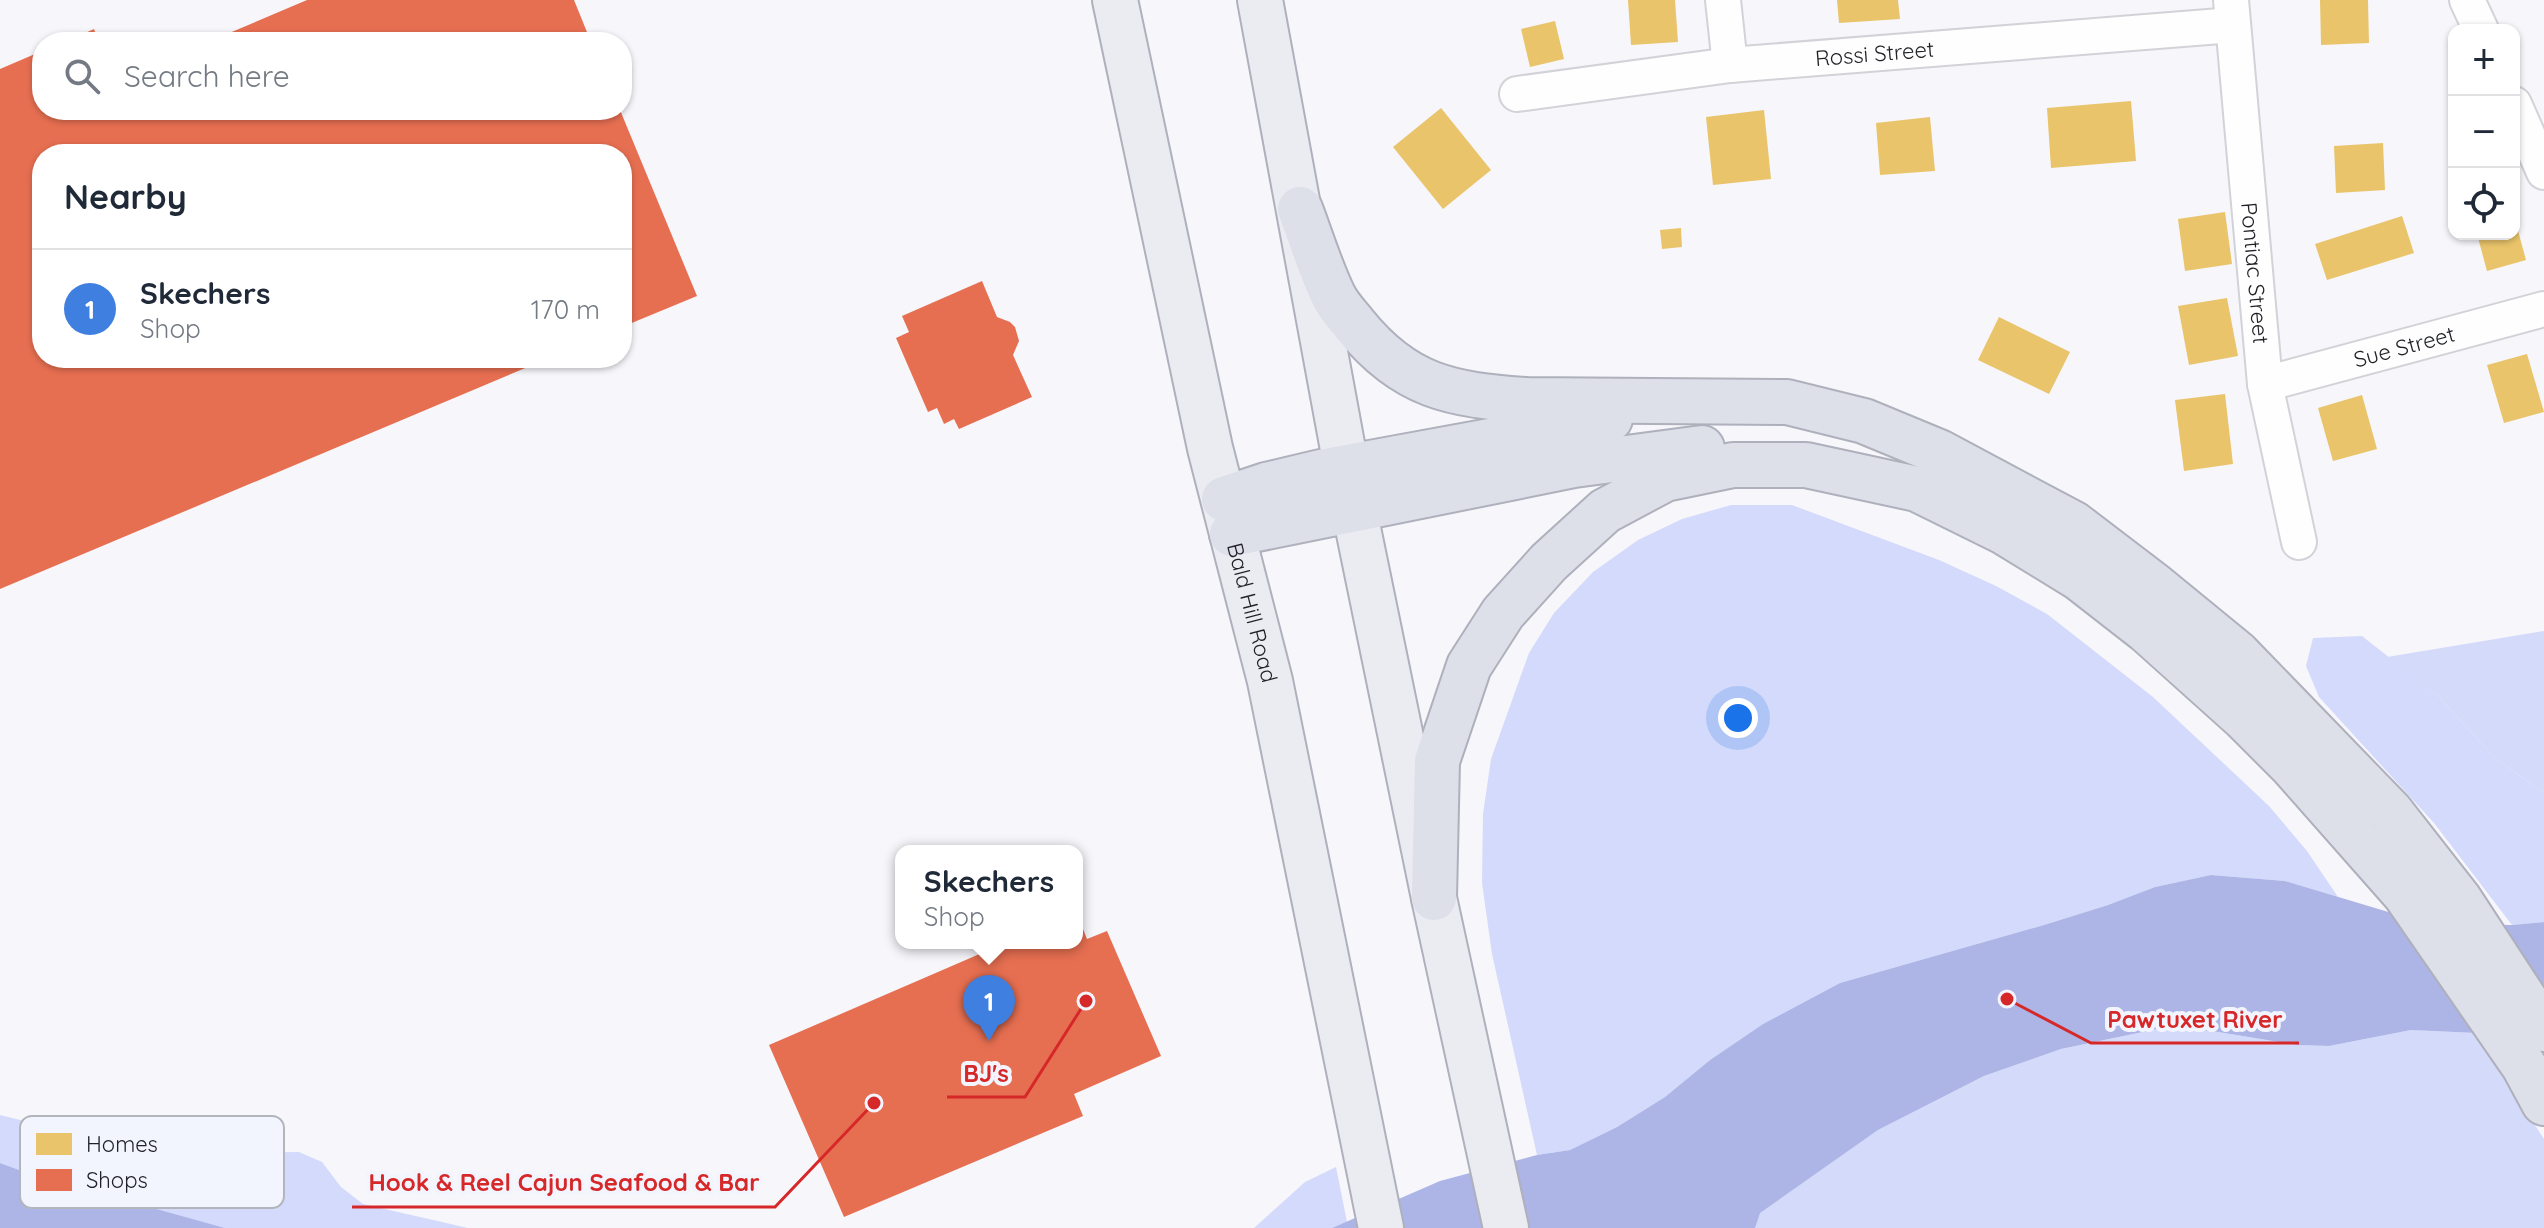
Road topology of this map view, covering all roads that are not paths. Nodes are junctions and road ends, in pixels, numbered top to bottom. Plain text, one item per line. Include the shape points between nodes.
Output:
1 (1115, 0) edge
2 (1260, 0) edge
3 (1723, 0) edge
4 (2467, 0) edge
5 (2232, 13) edge
6 (2478, 24) edge
7 (1730, 65) junction
8 (1517, 94) dead end
9 (2520, 118) edge
10 (2544, 172) edge
11 (1300, 209) junction
12 (2544, 309) edge
13 (2265, 384) junction
14 (1706, 401) junction
15 (1806, 465) junction
16 (1350, 489) junction
17 (1228, 516) junction
18 (2299, 542) dead end
19 (1434, 898) junction
20 (2544, 1029) edge
21 (2544, 1103) edge
22 (1381, 1228) edge
23 (1506, 1228) edge

1 - 17 main road, Bald Hill Road
2 - 11 main road
3 - 7 street
4 - 6 street
5 - 7 street, Rossi Street
5 - 13 street, Pontiac Street
7 - 8 street, Rossi Street
9 - 10 street
11 - 14 highway via 1334,298 1373,347 1411,376 1445,390 1491,398
11 - 16 main road
12 - 13 street, Sue Street
13 - 18 street, Pontiac Street
14 - 16 highway
14 - 20 highway via 1787,402 1864,421 1939,452 2074,524 2237,653 2391,812 2459,899
15 - 16 highway via 1726,445
15 - 19 highway via 1733,465 1665,479 1605,511 1503,613 1469,666 1437,761
15 - 21 highway via 1917,489 2004,532 2079,578 2147,631 2292,766 2405,894
16 - 17 highway via 1321,472 1266,485
16 - 19 main road
17 - 22 main road, Bald Hill Road via 1270,681
19 - 23 main road

